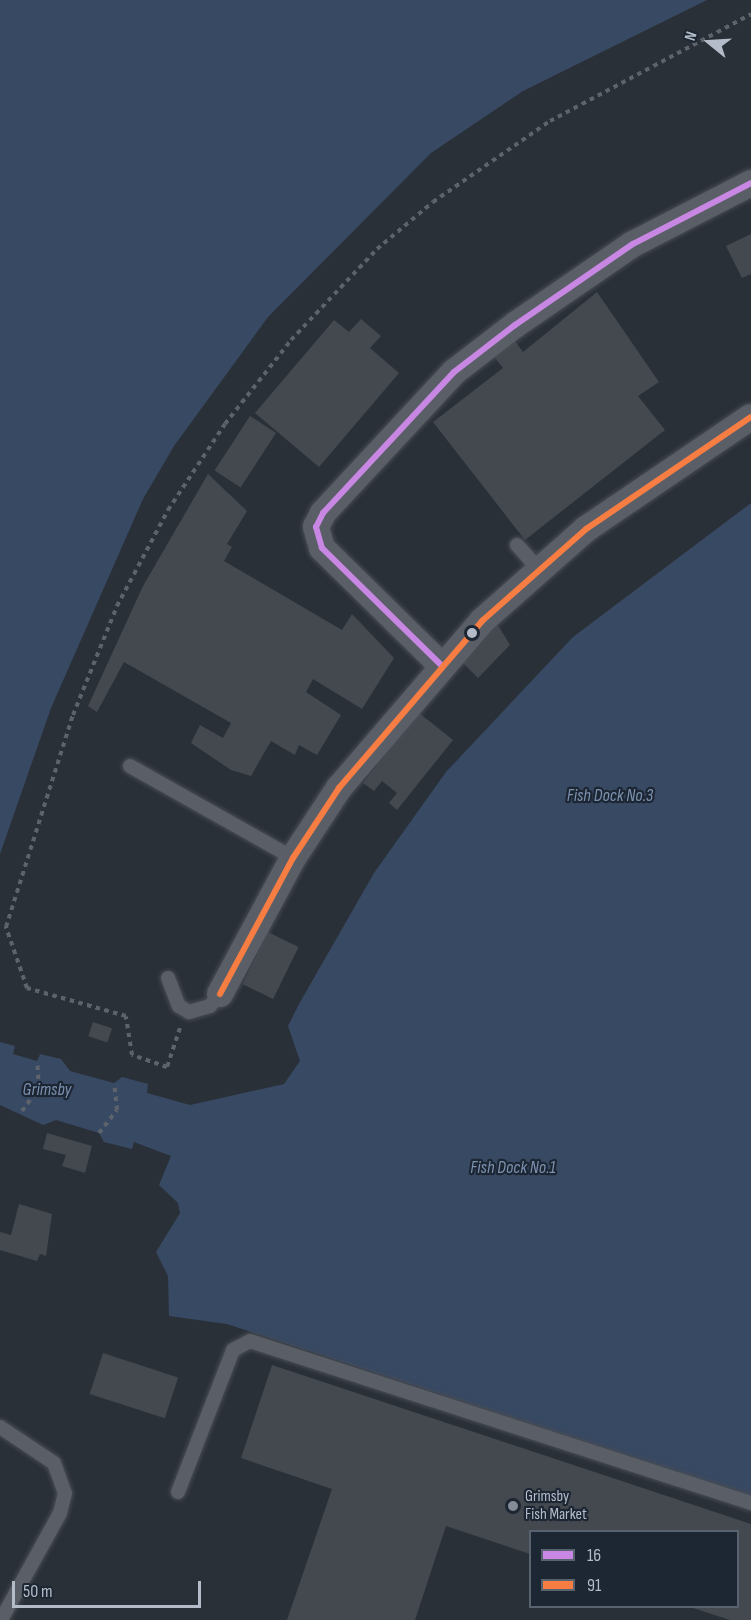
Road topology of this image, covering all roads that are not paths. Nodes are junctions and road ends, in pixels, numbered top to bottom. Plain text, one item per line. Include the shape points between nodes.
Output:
1 (751, 183) edge
2 (751, 417) edge
3 (517, 545) dead end
4 (538, 568) junction
5 (441, 665) junction
6 (130, 766) dead end
7 (293, 858) junction
8 (168, 978) dead end
9 (220, 994) joint
10 (0, 1426) edge
11 (178, 1492) dead end
12 (751, 1503) edge
13 (1, 1620) edge

1 - 5 street via 633,244 454,372 323,513 316,527 322,548
2 - 4 street via 644,485
3 - 4 lane
4 - 5 street
5 - 7 street via 339,788
6 - 7 lane
7 - 9 street
8 - 9 lane via 178,1006 189,1012 210,1006
10 - 13 lane via 54,1463 65,1493 60,1513
11 - 12 lane via 233,1350 250,1341

